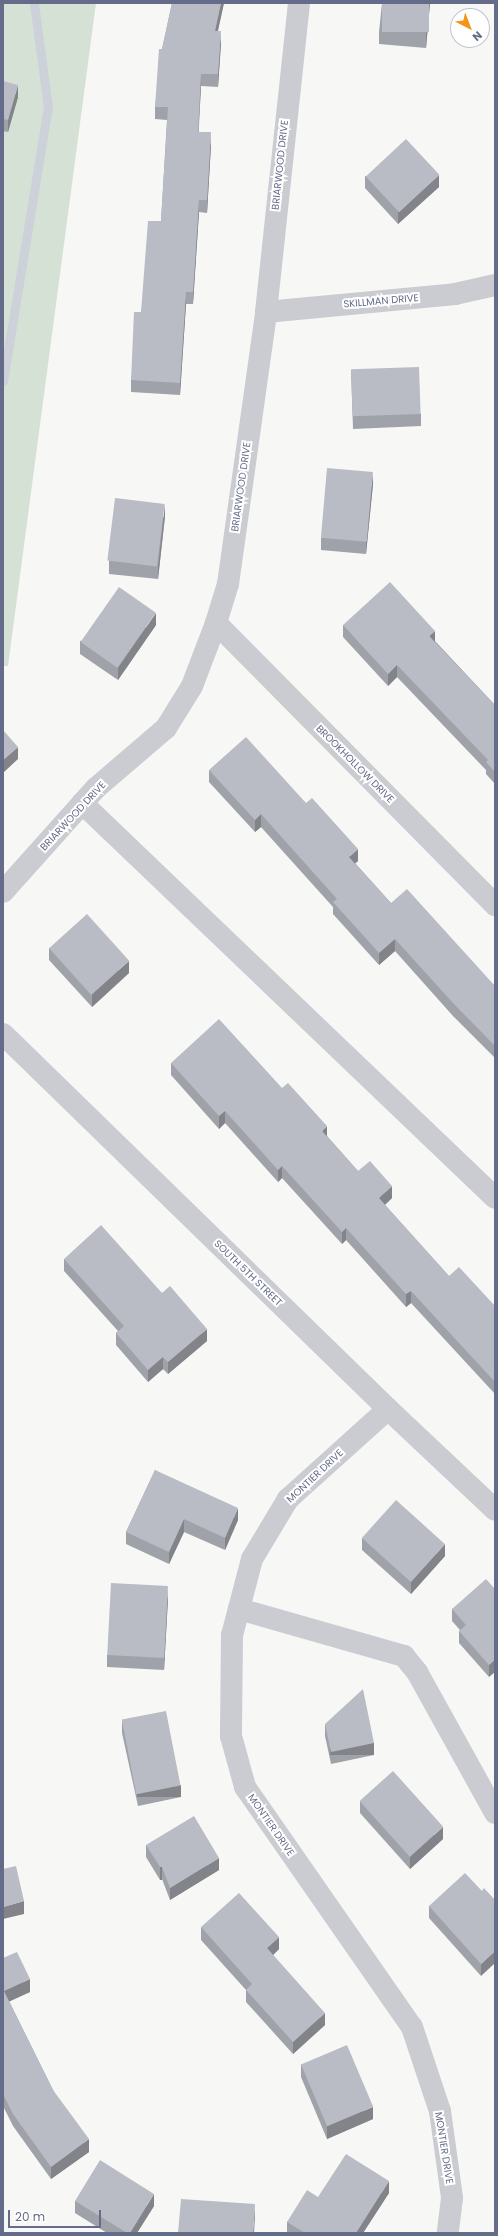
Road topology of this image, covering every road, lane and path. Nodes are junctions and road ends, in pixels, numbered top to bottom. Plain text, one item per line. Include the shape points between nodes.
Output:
1 (298, 3) edge
2 (495, 285) edge
3 (266, 312) junction
4 (216, 623) junction
5 (82, 803) junction
6 (3, 892) edge
7 (495, 905) edge
8 (3, 1034) edge
9 (495, 1198) edge
10 (388, 1409) junction
11 (495, 1510) edge
12 (239, 1609) junction
13 (495, 1813) edge
14 (448, 2233) edge

1 - 3 street, BRIARWOOD DRIVE
2 - 3 street, SKILLMAN DRIVE via 455,294
3 - 4 street, BRIARWOOD DRIVE via 228,584
4 - 5 street, BRIARWOOD DRIVE via 192,686 166,728
4 - 7 street, BROOKHOLLOW DRIVE
5 - 6 street, BRIARWOOD DRIVE
5 - 9 street
8 - 10 street, SOUTH 5TH STREET
10 - 11 street, SOUTH 5TH STREET
10 - 12 street, MONTIER DRIVE via 288,1499 252,1559
12 - 13 street via 404,1656 418,1672
12 - 14 street, MONTIER DRIVE via 232,1635 231,1736 245,1787 412,2027 440,2111 452,2198

